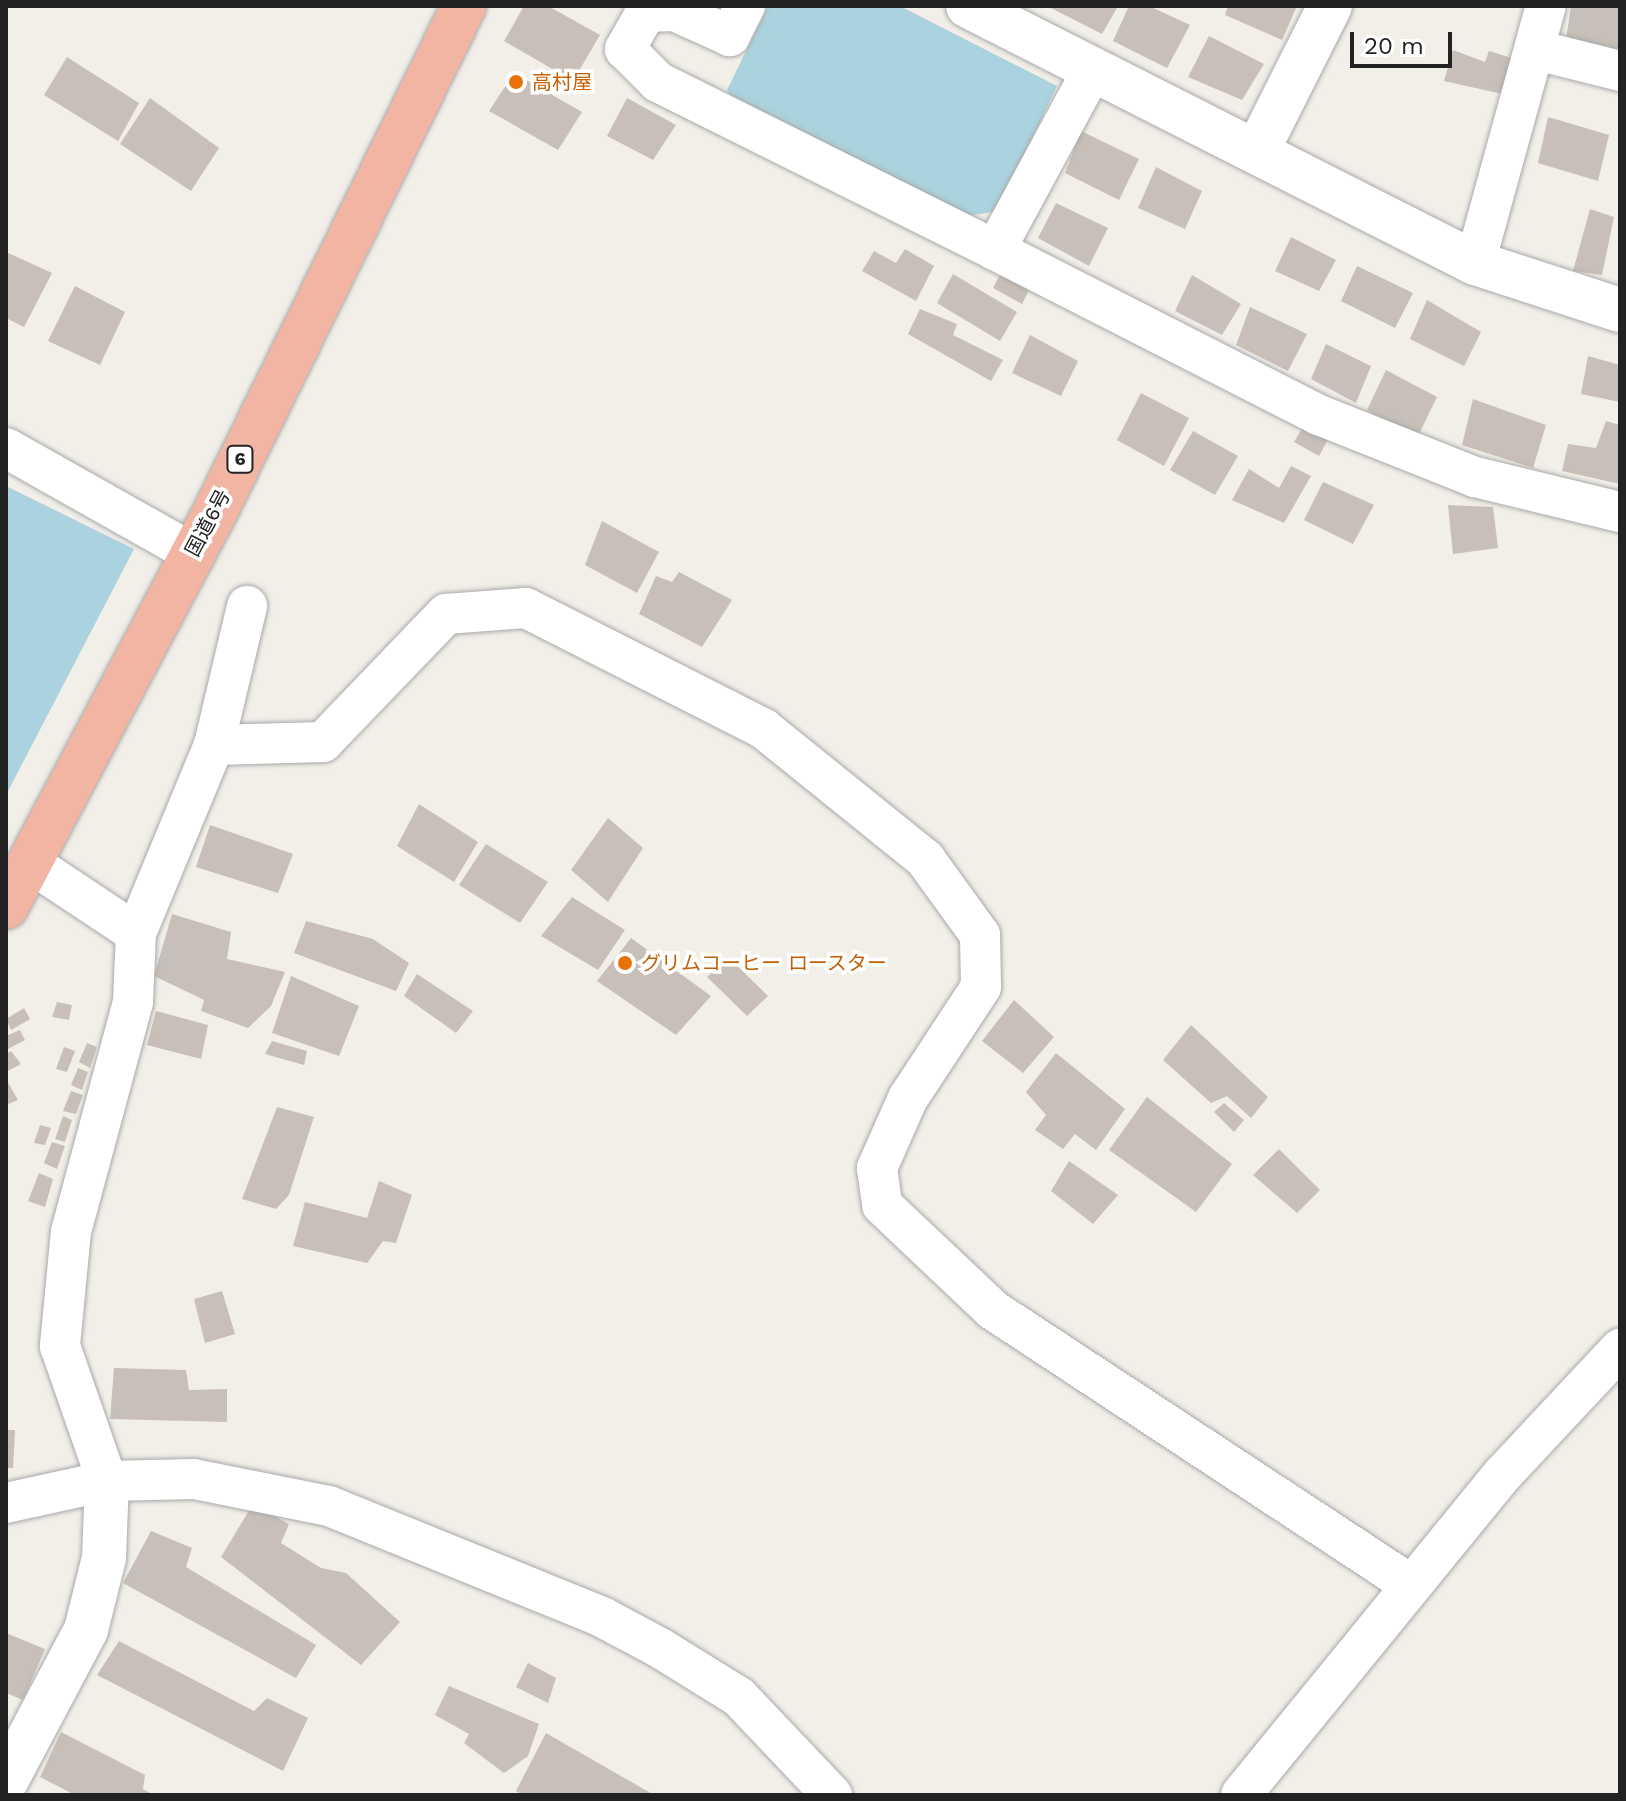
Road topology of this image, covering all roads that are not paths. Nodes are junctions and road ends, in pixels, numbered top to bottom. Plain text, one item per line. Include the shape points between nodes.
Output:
1 (464, 6) edge
2 (745, 6) edge
3 (968, 6) edge
4 (1330, 6) edge
5 (1546, 6) edge
6 (1536, 50) junction
7 (1093, 69) junction
8 (1620, 71) edge
9 (1257, 151) junction
10 (995, 250) junction
11 (1475, 263) junction
12 (1620, 310) edge
13 (6, 448) edge
14 (1620, 512) edge
15 (192, 553) junction
16 (247, 606) dead end
17 (214, 745) junction
18 (29, 862) junction
19 (6, 907) edge
20 (136, 933) junction
21 (1620, 1349) edge
22 (107, 1481) junction
23 (6, 1503) edge
24 (1411, 1585) junction
25 (6, 1781) edge
26 (832, 1795) edge
27 (1241, 1795) edge

1 - 15 highway, 国道6号 / 6
2 - 10 street via 730,36 674,11 646,12 625,49 658,82
3 - 7 street
4 - 9 street
5 - 6 street
6 - 8 street
6 - 11 street
7 - 9 street
7 - 10 street
9 - 11 street
10 - 14 street via 1319,415 1475,477
11 - 12 street
13 - 15 street
15 - 18 highway, 国道6号 / 6
16 - 17 street
17 - 20 street
17 - 24 street via 323,742 446,614 478,607 526,608 764,729 925,859 980,935 981,987 908,1098 877,1168 882,1205 993,1310
18 - 19 highway, 国道6号 / 6
18 - 20 street
20 - 22 street via 133,1002 71,1231 60,1346
21 - 24 street
22 - 23 street
22 - 25 street via 104,1558 86,1630
22 - 26 street via 194,1479 329,1506 602,1617 739,1697
24 - 27 street

